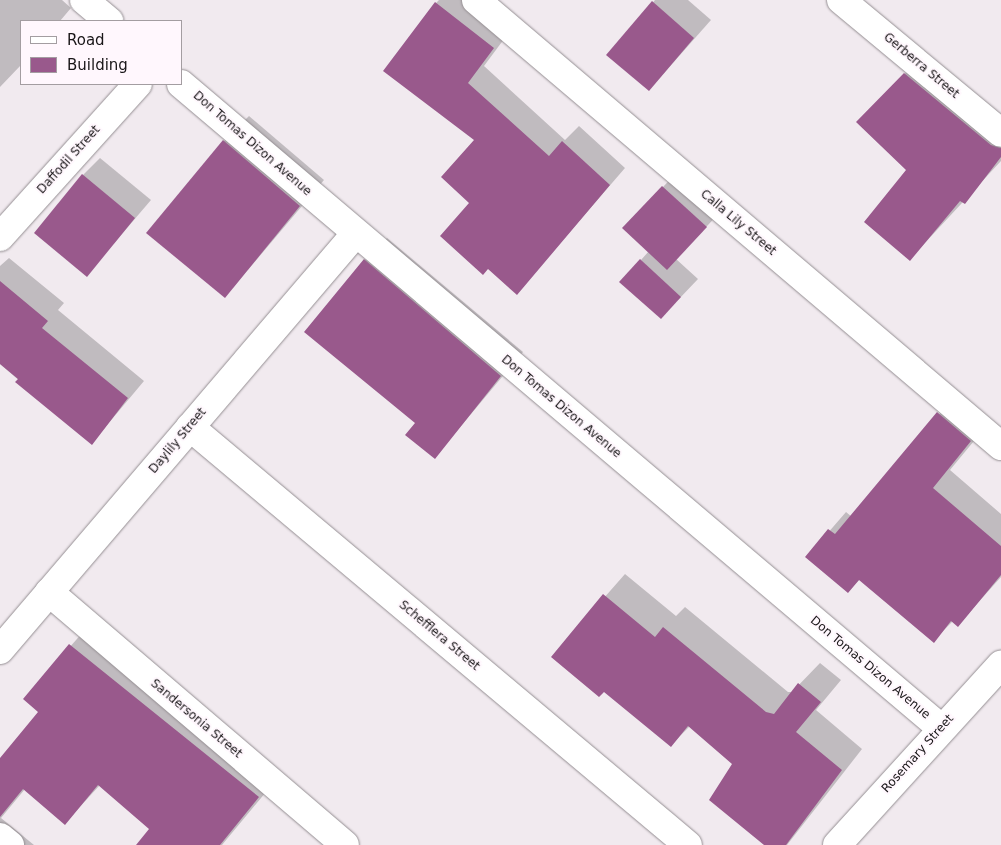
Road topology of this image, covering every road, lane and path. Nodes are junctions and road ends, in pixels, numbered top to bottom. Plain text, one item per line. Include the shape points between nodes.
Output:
1 (84, 0) edge
2 (476, 0) edge
3 (841, 0) edge
4 (108, 20) edge
5 (137, 85) edge
6 (182, 85) edge
7 (1001, 133) edge
8 (356, 233) junction
9 (0, 237) edge
10 (190, 427) junction
11 (1001, 446) edge
12 (49, 592) junction
13 (0, 650) edge
14 (1001, 665) edge
15 (940, 728) junction
16 (0, 837) edge
17 (10, 845) edge
18 (345, 845) edge
19 (688, 845) edge
20 (837, 845) edge

1 - 4 street
2 - 11 street, Calla Lily Street
3 - 7 street, Gerberra Street
5 - 9 street, Daffodil Street
6 - 8 street, Don Tomas Dizon Avenue
8 - 10 street, Daylily Street
8 - 15 street, Don Tomas Dizon Avenue
10 - 12 street, Daylily Street
10 - 19 street, Schefflera Street
12 - 13 street, Daylily Street
12 - 18 street, Sandersonia Street
14 - 15 street, Rosemary Street
15 - 20 street, Rosemary Street
16 - 17 street

